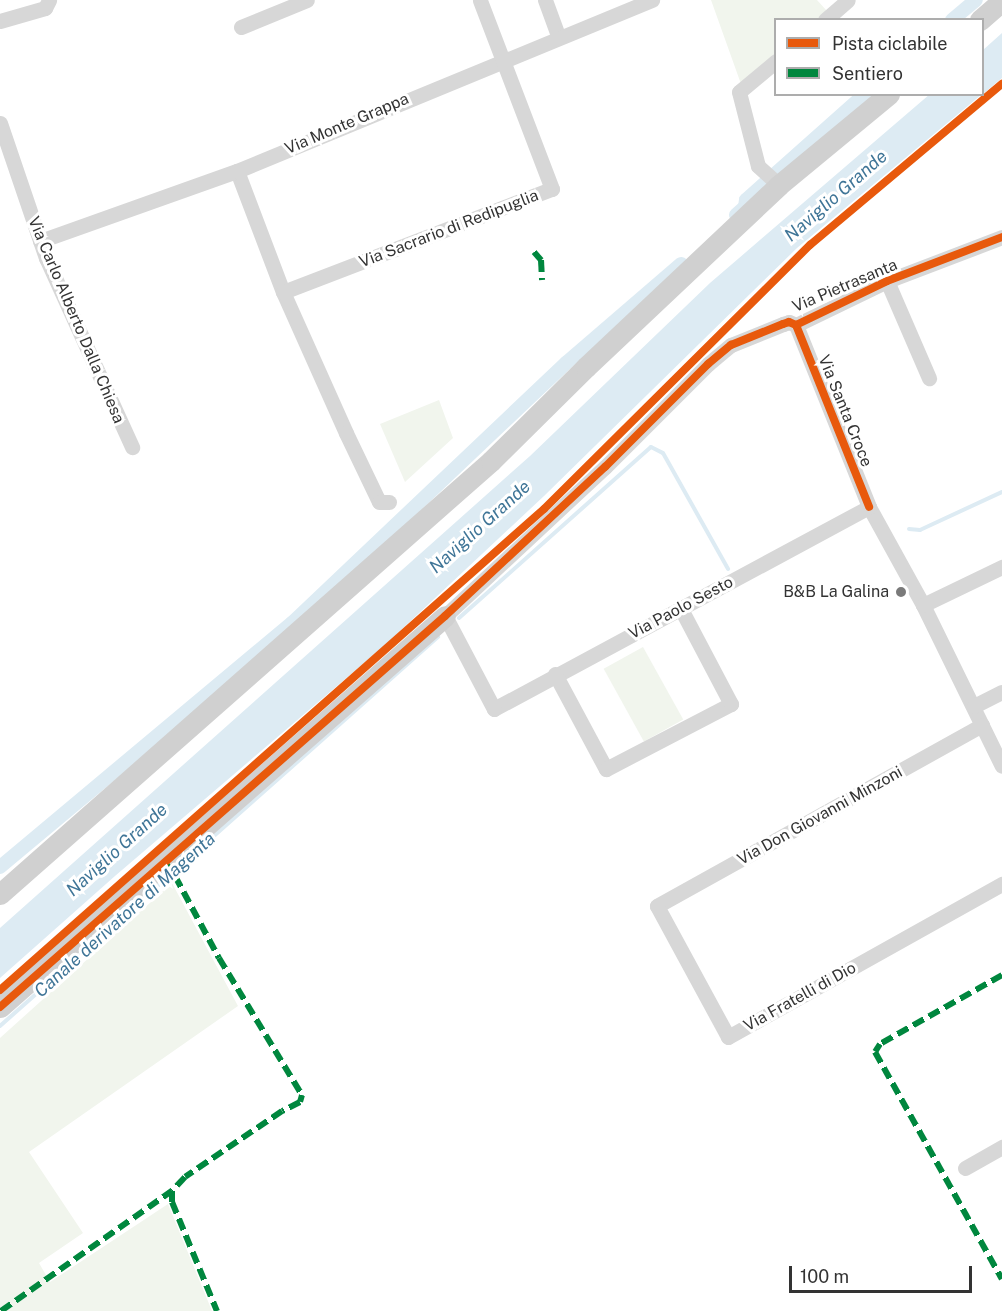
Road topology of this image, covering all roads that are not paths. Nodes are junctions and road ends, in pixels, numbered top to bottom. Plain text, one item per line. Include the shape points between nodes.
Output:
1 (49, 0) edge
2 (307, 0) edge
3 (480, 0) edge
4 (545, 0) edge
5 (652, 0) edge
6 (848, 0) edge
7 (1002, 1) edge
8 (827, 18) edge
9 (982, 18) edge
10 (0, 21) edge
11 (241, 27) dead end
12 (559, 38) junction
13 (504, 59) junction
14 (774, 63) edge
15 (886, 96) edge
16 (0, 123) edge
17 (237, 171) junction
18 (774, 180) junction
19 (1002, 237) edge
20 (40, 241) junction
21 (887, 281) junction
22 (283, 292) junction
23 (796, 325) junction
24 (929, 378) dead end
25 (132, 447) dead end
26 (389, 502) dead end
27 (869, 507) junction
28 (1002, 567) edge
29 (923, 605) junction
30 (681, 609) junction
31 (445, 616) junction
32 (555, 674) junction
33 (1002, 692) edge
34 (974, 706) junction
35 (982, 724) junction
36 (1002, 766) edge
37 (1002, 884) edge
38 (0, 894) edge
39 (657, 906) joint
40 (0, 1007) edge
41 (1002, 1147) edge
42 (965, 1168) dead end

1 - 10 street via 45,8
2 - 11 street
3 - 13 street
4 - 12 street
5 - 12 street, Via Monte Grappa
6 - 8 street
7 - 9 street
12 - 13 street, Via Monte Grappa
13 - 17 street, Via Monte Grappa
13 - 22 street, Via Sacrario di Redipuglia via 552,189
14 - 18 street via 739,92 758,166
15 - 18 street
16 - 20 street, Via Carlo Alberto Dalla Chiesa
17 - 20 street, Via Monte Grappa
17 - 22 street
18 - 38 street via 491,461
19 - 21 street, Via Pietrasanta
20 - 25 street, Via Carlo Alberto Dalla Chiesa
21 - 23 street, Via Pietrasanta
21 - 24 street
22 - 26 street via 379,502
23 - 27 street, Via Santa Croce
23 - 31 street, Via Pietrasanta via 789,322 730,345
27 - 29 street, Via Santa Croce
27 - 30 street, Via Paolo Sesto
28 - 29 street
29 - 34 street, Via Santa Croce
30 - 32 street, Via Paolo Sesto
30 - 32 street via 731,704 606,769
31 - 32 street, Via Paolo Sesto via 494,709
31 - 40 street
33 - 34 street
34 - 35 street, Via Santa Croce
35 - 36 street, Via Santa Croce
35 - 39 street, Via Don Giovanni Minzoni
37 - 39 street, Via Fratelli di Dio via 728,1037
41 - 42 street

